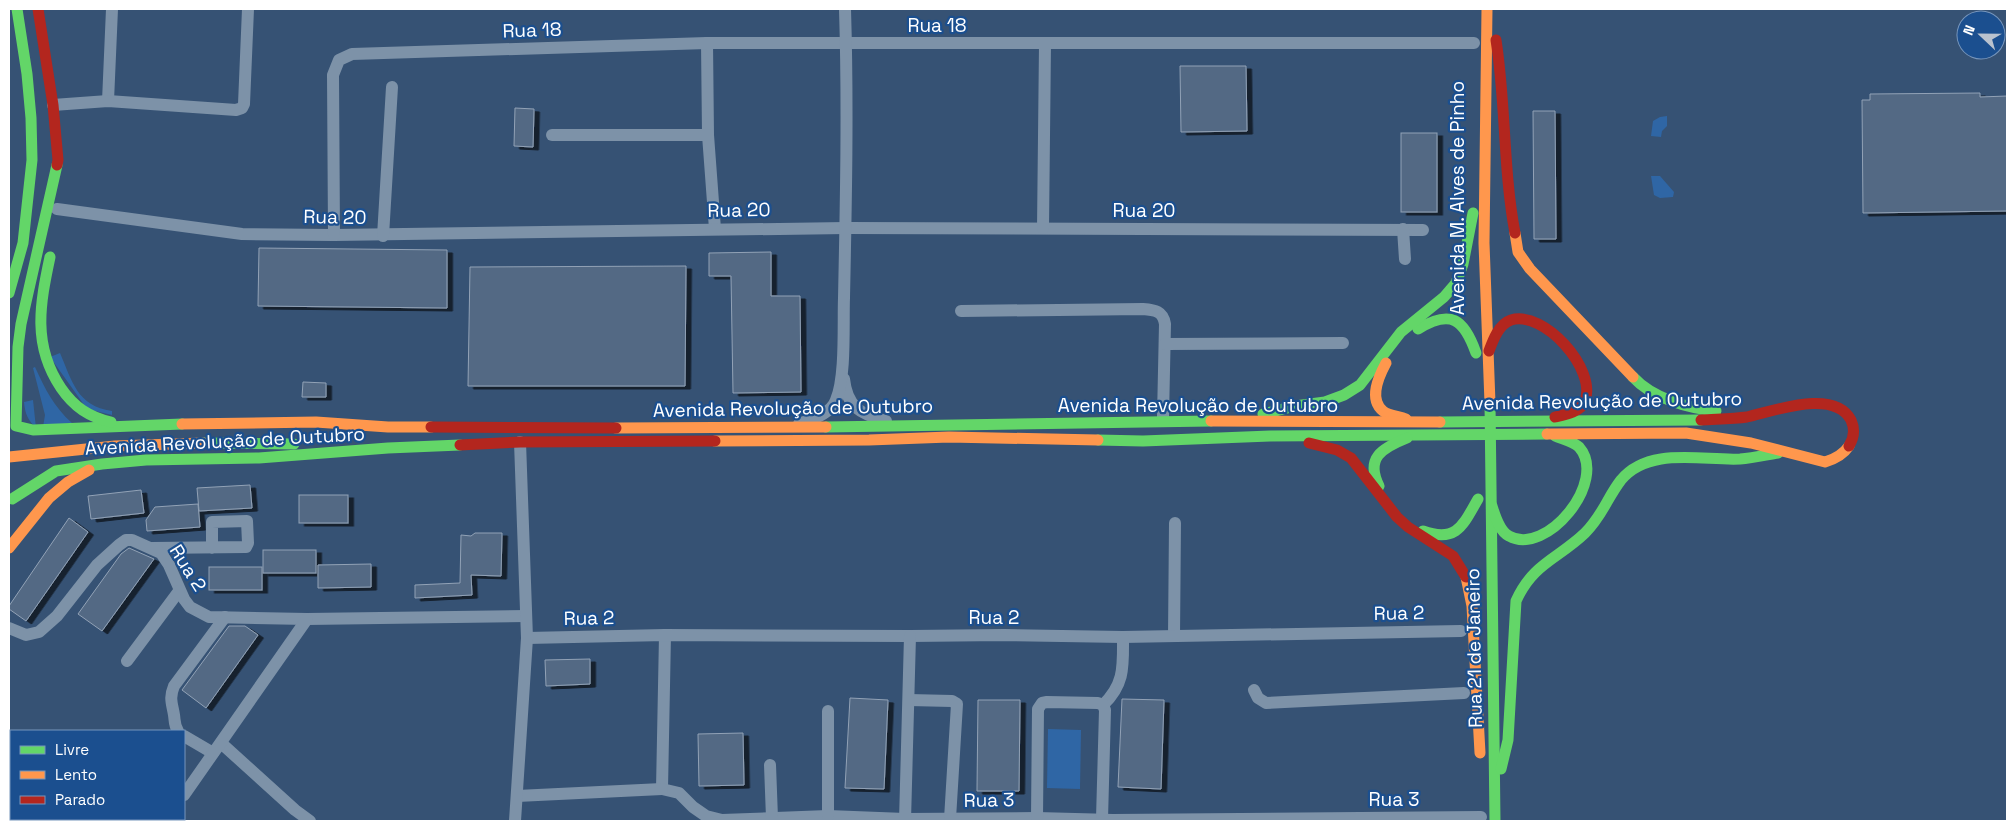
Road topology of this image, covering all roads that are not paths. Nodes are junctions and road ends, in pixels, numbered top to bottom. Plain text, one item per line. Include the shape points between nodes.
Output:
1 (17, 9) edge
2 (38, 9) edge
3 (112, 9) edge
4 (248, 9) edge
5 (845, 9) edge
6 (1489, 9) edge
7 (707, 43) junction
8 (846, 43) junction
9 (1474, 43) dead end
10 (1045, 44) junction
11 (392, 87) dead end
12 (108, 102) junction
13 (53, 105) junction
14 (708, 134) junction
15 (552, 135) dead end
16 (32, 160) junction
17 (58, 160) junction
18 (1473, 175) dead end
19 (57, 209) junction
20 (1473, 213) junction
21 (56, 225) dead end
22 (846, 228) junction
23 (1043, 228) junction
24 (715, 229) junction
25 (1404, 229) junction
26 (1423, 230) dead end
27 (334, 235) junction
28 (383, 236) junction
29 (52, 248) dead end
30 (9, 258) edge
31 (1405, 259) dead end
32 (9, 292) edge
33 (961, 311) dead end
34 (1343, 343) dead end
35 (1165, 344) junction
36 (1489, 353) junction
37 (842, 358) junction
38 (1477, 406) dead end
39 (1745, 416) junction
40 (1163, 417) dead end
41 (1234, 421) junction
42 (1540, 421) junction
43 (1417, 422) junction
44 (132, 425) junction
45 (900, 425) junction
46 (388, 427) junction
47 (789, 428) junction
48 (16, 432) edge
49 (323, 434) dead end
50 (1540, 434) junction
51 (1417, 435) junction
52 (304, 436) dead end
53 (1270, 436) junction
54 (248, 442) junction
55 (520, 442) junction
56 (1477, 444) dead end
57 (388, 448) junction
58 (1786, 452) junction
59 (9, 457) edge
60 (24, 462) dead end
61 (102, 464) junction
62 (1489, 473) joint
63 (20, 481) dead end
64 (1482, 496) junction
65 (10, 500) edge
66 (1478, 518) dead end
67 (1175, 523) dead end
68 (9, 548) edge
69 (152, 548) junction
70 (212, 548) dead end
71 (1480, 584) dead end
72 (179, 591) junction
73 (526, 616) junction
74 (225, 617) junction
75 (308, 619) junction
76 (9, 628) edge
77 (1461, 631) dead end
78 (665, 635) junction
79 (910, 636) junction
80 (1174, 636) junction
81 (1123, 637) junction
82 (527, 638) junction
83 (127, 661) dead end
84 (1254, 690) dead end
85 (1464, 693) dead end
86 (909, 700) junction
87 (1103, 705) junction
88 (828, 711) dead end
89 (177, 730) edge
90 (185, 736) edge
91 (217, 748) junction
92 (770, 765) dead end
93 (662, 789) junction
94 (185, 794) edge
95 (1494, 795) junction
96 (518, 796) junction
97 (828, 816) junction
98 (1481, 816) edge
99 (772, 818) junction
100 (1037, 818) junction
101 (950, 819) junction
102 (905, 820) edge
103 (1109, 820) edge
104 (310, 821) edge
105 (515, 821) edge
106 (722, 821) edge
107 (1494, 821) edge

1 - 16 main road via 27,74
2 - 13 main road
3 - 12 street
4 - 12 street via 242,108
5 - 8 street
6 - 36 main road, Avenida M. Alves de Pinho via 1484,243
6 - 39 main road via 1502,77 1509,203 1518,252 1530,269 1638,382 1682,405
7 - 8 street, Rua 18
7 - 14 street
7 - 27 street, Rua 18 via 352,54 338,60 333,75
8 - 10 street, Rua 18
8 - 22 street
9 - 10 street, Rua 18
10 - 23 street
11 - 28 street
12 - 13 street
13 - 17 main road
14 - 15 street
14 - 24 street
16 - 30 main road
16 - 32 main road via 22,243
17 - 19 main road
17 - 48 main road via 21,324
18 - 20 main road, Avenida M. Alves de Pinho
19 - 21 main road
19 - 27 street, Rua 20 via 242,234
20 - 41 main road via 1456,283 1402,332 1360,385 1344,396 1325,402
20 - 43 main road, Avenida M. Alves de Pinho via 1476,358 1469,332 1452,318 1439,318 1413,332 1383,368 1378,382 1376,395 1380,408
22 - 23 street, Rua 20
22 - 24 street, Rua 20
22 - 37 street
23 - 25 street, Rua 20
24 - 28 street, Rua 20
25 - 26 street, Rua 20
25 - 31 street
27 - 28 street, Rua 20
29 - 44 main road via 41,308 45,357 67,398 83,413
33 - 35 street via 1152,310 1164,317
34 - 35 street
35 - 40 street
36 - 42 main road via 1493,339 1502,327 1511,320 1522,319 1536,322 1548,330 1572,355 1586,380 1584,402 1564,415
36 - 62 main road, Avenida M. Alves de Pinho
37 - 45 street via 846,392 856,408 867,416
37 - 47 street via 836,402 822,415
38 - 56 main road
39 - 42 main road, Avenida Revolução de Outubro via 1686,420
39 - 58 main road, Avenida Revolução de Outubro via 1792,406 1834,405 1850,419 1854,428 1852,441 1836,459 1820,462
41 - 43 main road, Avenida Revolução de Outubro
41 - 45 main road, Avenida Revolução de Outubro
42 - 43 main road, Avenida Revolução de Outubro
44 - 46 main road, Avenida Revolução de Outubro via 316,422
44 - 48 main road, Avenida Revolução de Outubro
45 - 47 main road, Avenida Revolução de Outubro
46 - 47 main road, Avenida Revolução de Outubro
46 - 49 main road, Avenida Revolução de Outubro
48 - 60 main road
50 - 51 main road, Avenida Revolução de Outubro
50 - 58 main road, Avenida Revolução de Outubro via 1686,433
50 - 64 main road via 1566,438 1586,455 1588,481 1571,509 1538,538 1516,539 1508,536 1500,526
51 - 53 main road, Avenida Revolução de Outubro
51 - 64 main road via 1386,446 1378,454 1373,468 1382,492 1403,518 1429,534 1448,536 1464,525
52 - 54 main road, Avenida Revolução de Outubro
53 - 55 main road, Avenida Revolução de Outubro via 1143,441 949,437
53 - 71 main road, Rua 21 de Janeiro via 1333,449 1346,455 1364,471 1386,506 1414,532 1450,552 1460,564 1469,585 1472,606 1480,758
54 - 57 main road, Avenida Revolução de Outubro
54 - 59 main road, Avenida Revolução de Outubro via 83,449
55 - 57 main road, Avenida Revolução de Outubro
55 - 73 street
57 - 61 main road, Avenida Revolução de Outubro via 259,458
58 - 95 main road via 1741,459 1671,458 1645,462 1622,479 1600,517 1584,534 1535,571 1516,601 1508,740
61 - 65 main road, Avenida Revolução de Outubro via 56,471
61 - 68 main road via 56,491
62 - 64 main road, Rua 21 de Janeiro
63 - 65 main road
64 - 66 main road, Rua 21 de Janeiro
64 - 95 main road, Rua 21 de Janeiro
67 - 80 street
69 - 70 street
69 - 72 street, Rua 2 via 165,559
69 - 76 street, Rua 2 via 126,540 97,565 57,616 39,632 26,635
72 - 74 street, Rua 2 via 190,607 200,613 209,617
72 - 83 street
73 - 75 street, Rua 2
73 - 82 street
74 - 75 street, Rua 2
74 - 89 street via 174,686 170,700
75 - 91 street
77 - 80 street, Rua 2
78 - 79 street, Rua 2
78 - 82 street, Rua 2
78 - 93 street
79 - 81 street, Rua 2
79 - 86 street
80 - 81 street, Rua 2
81 - 87 street via 1124,667 1120,682
82 - 96 street
84 - 85 street via 1266,703
86 - 101 street via 952,701 957,704
86 - 102 street
87 - 100 street via 1047,702 1038,709
87 - 103 street
88 - 97 street
90 - 91 street
91 - 94 street
91 - 104 street
92 - 99 street
93 - 96 street
93 - 106 street, Rua 3 via 679,793 706,816
95 - 107 main road, Rua 21 de Janeiro
96 - 105 street
97 - 99 street, Rua 3
97 - 102 street, Rua 3
98 - 103 street, Rua 3
99 - 106 street, Rua 3
100 - 101 street, Rua 3
100 - 103 street, Rua 3
101 - 102 street, Rua 3

